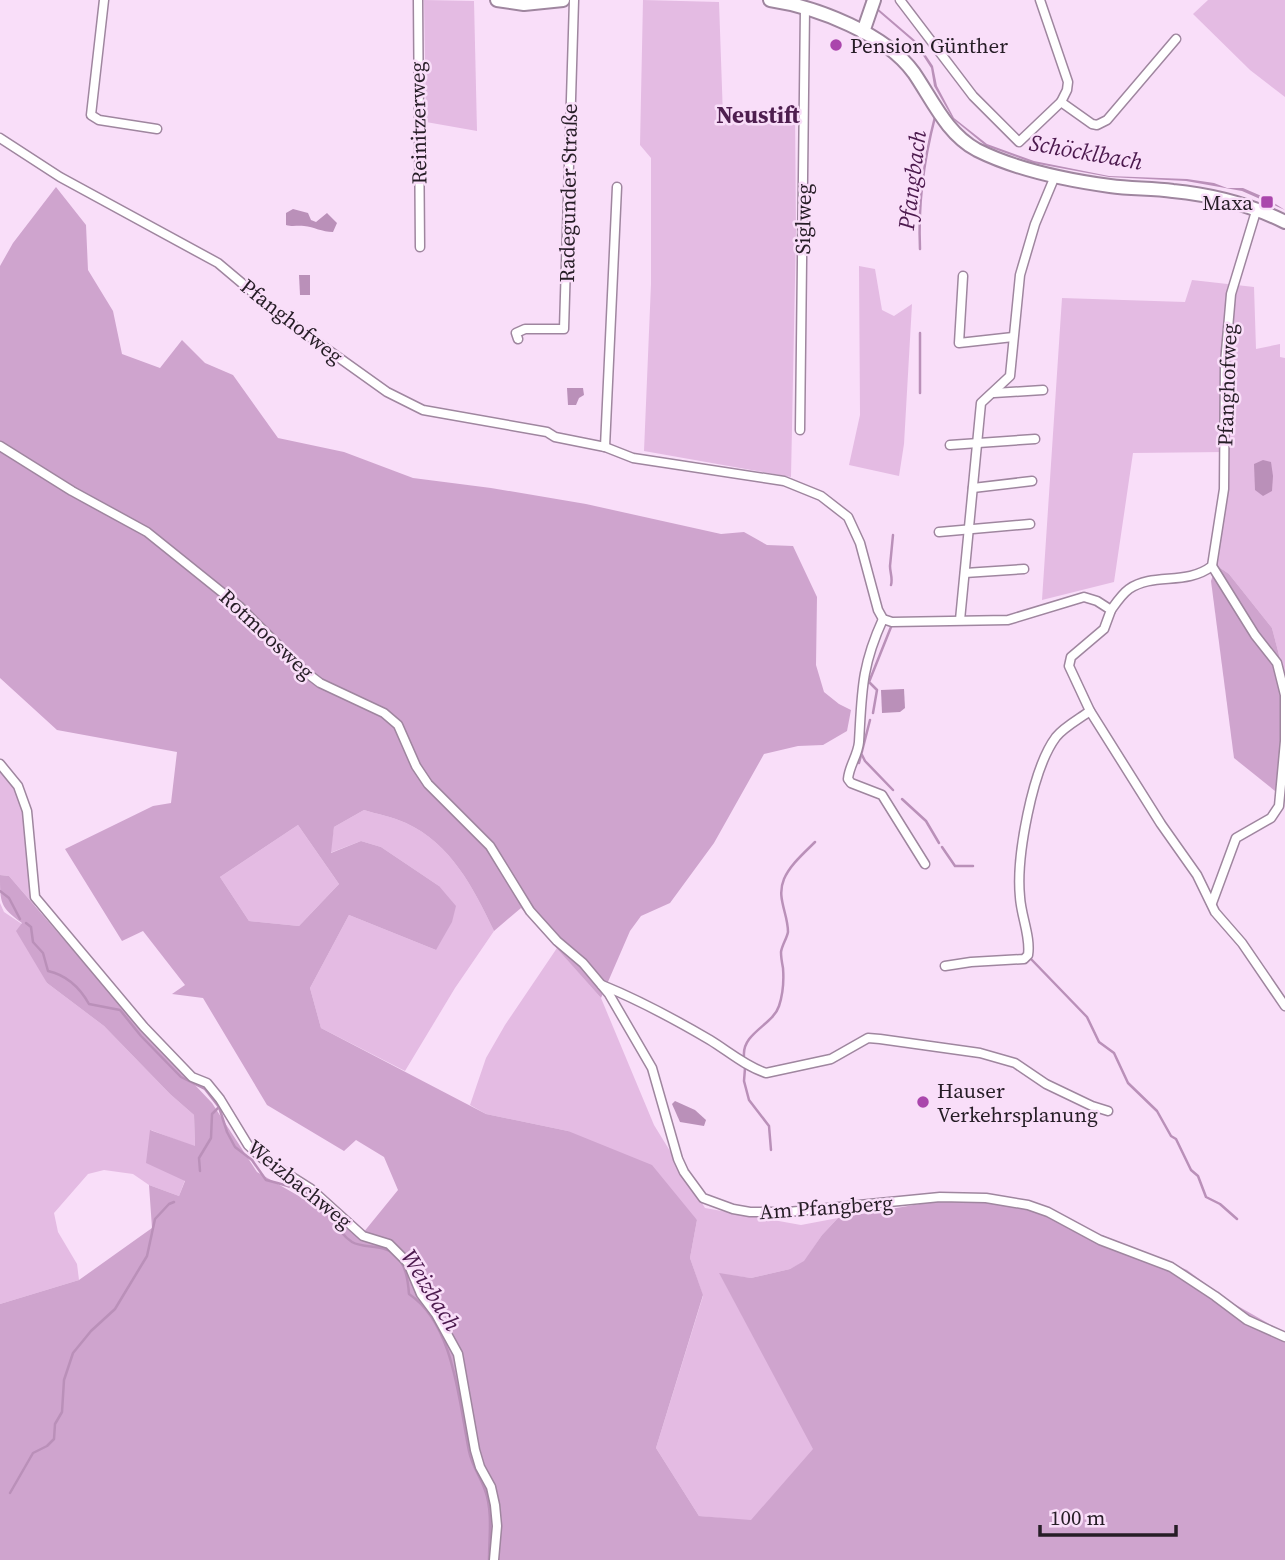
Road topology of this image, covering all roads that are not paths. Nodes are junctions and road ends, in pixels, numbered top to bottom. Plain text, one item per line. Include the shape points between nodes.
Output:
1 (104, 0) edge
2 (418, 0) edge
3 (497, 0) edge
4 (563, 0) edge
5 (573, 0) edge
6 (770, 0) edge
7 (900, 0) edge
8 (1040, 0) edge
9 (872, 5) edge
10 (805, 8) junction
11 (863, 32) junction
12 (1176, 40) dead end
13 (1061, 102) junction
14 (157, 129) dead end
15 (0, 138) edge
16 (1055, 176) junction
17 (617, 187) dead end
18 (1256, 208) junction
19 (1285, 222) edge
20 (420, 247) dead end
21 (963, 276) dead end
22 (1013, 337) junction
23 (518, 339) dead end
24 (1044, 390) dead end
25 (994, 393) junction
26 (800, 430) dead end
27 (1035, 439) dead end
28 (978, 444) junction
29 (0, 446) edge
30 (950, 446) dead end
31 (605, 447) junction
32 (1032, 481) dead end
33 (974, 488) junction
34 (1030, 524) dead end
35 (969, 530) junction
36 (939, 532) dead end
37 (1212, 566) junction
38 (1024, 569) dead end
39 (965, 573) junction
40 (1111, 610) junction
41 (883, 619) junction
42 (960, 620) junction
43 (1090, 711) junction
44 (0, 764) edge
45 (925, 864) dead end
46 (1212, 903) junction
47 (944, 966) dead end
48 (603, 985) junction
49 (1285, 1006) edge
50 (1108, 1111) dead end
51 (1285, 1337) edge
52 (494, 1560) edge

1 - 14 street via 92,115
2 - 20 street, Reinitzerweg
3 - 4 main road via 531,4
5 - 23 street, Radegunder Straße via 564,329 526,329 516,333
6 - 10 main road
7 - 13 street via 973,96 1019,142
8 - 13 street via 1068,82
9 - 11 main road
10 - 11 main road
10 - 26 street, Siglweg
11 - 16 main road via 903,60 964,142 995,158
12 - 13 street via 1107,120 1092,124
15 - 31 street, Pfanghofweg via 60,177 218,263 282,317 387,392 423,410
16 - 18 main road via 1200,194
16 - 22 street via 1020,275
17 - 31 street
18 - 19 main road
18 - 37 street, Pfanghofweg via 1231,294 1225,363 1224,489
21 - 22 street via 959,343
22 - 25 street via 1010,376
24 - 25 street
25 - 28 street via 981,403
27 - 28 street
28 - 30 street
28 - 33 street
29 - 48 street, Rotmoosweg via 147,532 239,606 303,670 391,718 428,784 490,846 530,911
31 - 41 street, Pfanghofweg via 633,458 784,481 821,496 848,517
32 - 33 street
33 - 35 street
34 - 35 street
35 - 36 street
35 - 39 street
37 - 40 street via 1191,577 1145,583 1129,590
37 - 46 street via 1277,663 1284,695 1285,741 1279,806 1271,818 1236,838
38 - 39 street
39 - 42 street
40 - 42 street via 1084,597 1007,620
40 - 43 street via 1104,629 1071,657 1069,666
41 - 42 street
41 - 45 street via 864,669 859,744 848,779 882,795
43 - 46 street
43 - 47 street via 1057,736 1032,798 1020,882 1028,955
44 - 52 street, Weizbachweg via 18,786 27,811 35,897 144,1027 192,1077 207,1083 248,1145 311,1189 363,1236 388,1244 408,1263 421,1294 458,1354 475,1450 495,1505
46 - 49 street
48 - 50 street via 766,1073 831,1059 868,1038 880,1039 980,1053 1015,1063 1046,1084
48 - 51 street, Am Pfangberg via 652,1068 678,1159 704,1198 733,1209 771,1213 940,1198 986,1198 1028,1205 1171,1268 1247,1320

